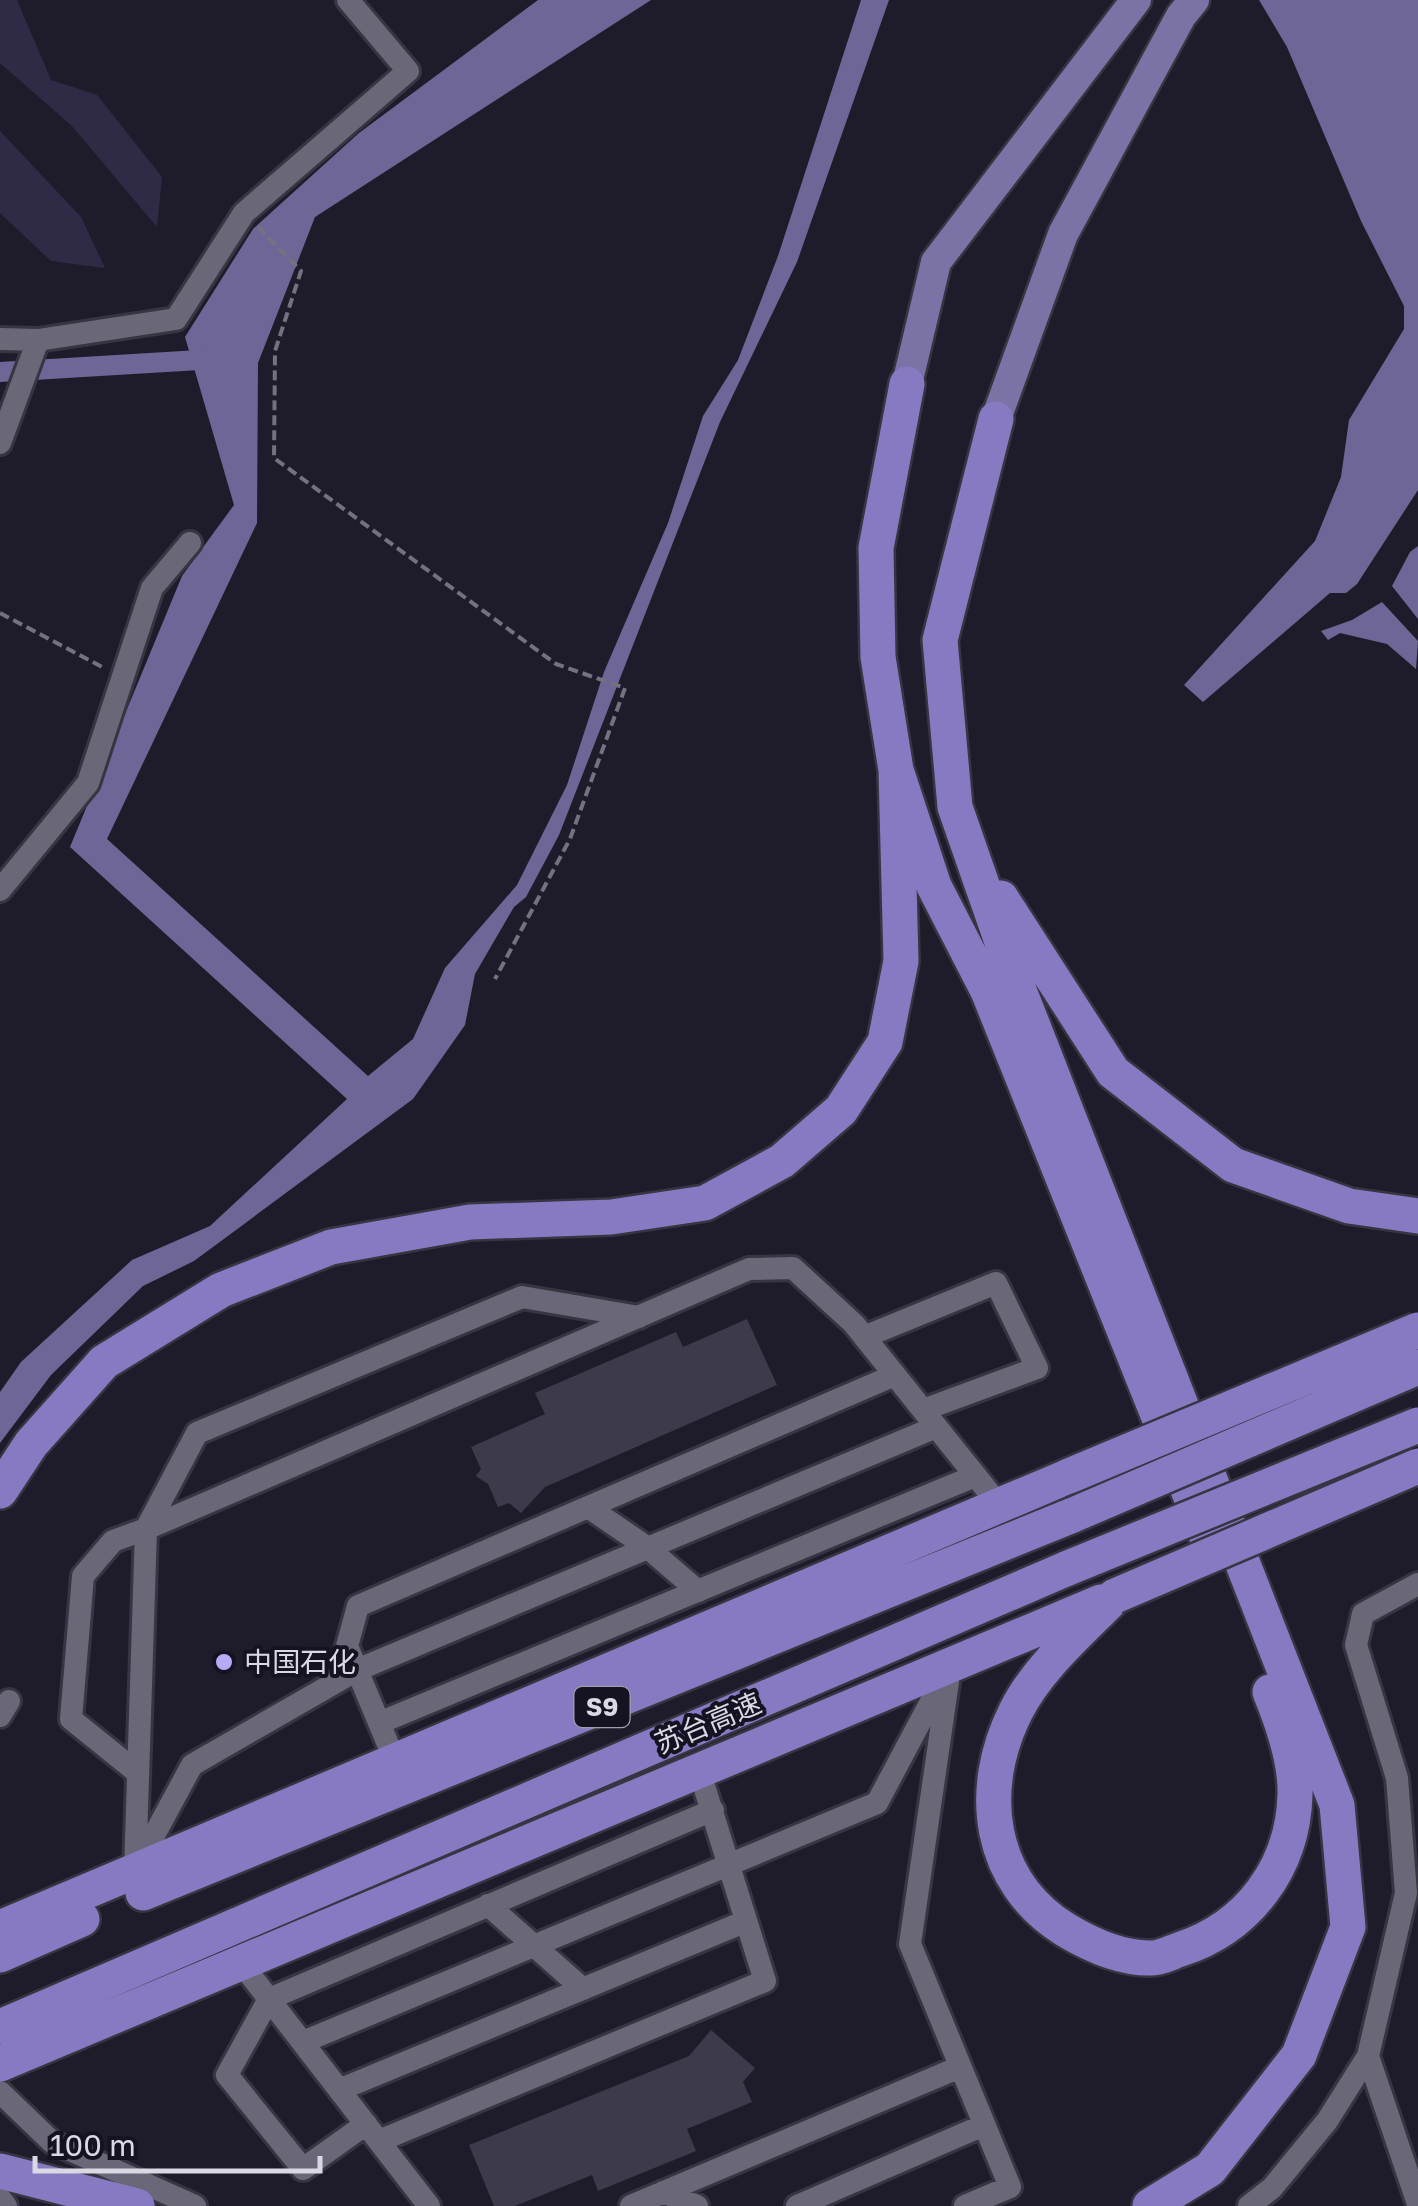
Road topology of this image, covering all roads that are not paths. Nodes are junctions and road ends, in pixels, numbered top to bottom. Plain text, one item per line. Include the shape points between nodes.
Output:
1 (348, 0) edge
2 (1136, 0) edge
3 (1194, 0) edge
4 (0, 339) edge
5 (38, 340) junction
6 (907, 384) joint
7 (996, 418) joint
8 (0, 444) edge
9 (190, 544) dead end
10 (896, 770) junction
11 (969, 846) junction
12 (0, 890) edge
13 (1418, 1216) edge
14 (639, 1317) junction
15 (1418, 1330) edge
16 (864, 1337) junction
17 (1418, 1368) edge
18 (895, 1375) junction
19 (929, 1418) junction
20 (1418, 1425) edge
21 (1418, 1466) edge
22 (976, 1476) junction
23 (0, 1491) edge
24 (1000, 1506) junction
25 (588, 1507) junction
26 (146, 1529) junction
27 (648, 1548) junction
28 (1418, 1584) edge
29 (698, 1591) junction
30 (1116, 1596) junction
31 (950, 1664) junction
32 (358, 1670) junction
33 (379, 1723) junction
34 (395, 1761) junction
35 (699, 1770) junction
36 (138, 1773) junction
37 (712, 1810) junction
38 (731, 1864) junction
39 (129, 1882) junction
40 (488, 1904) junction
41 (744, 1922) junction
42 (0, 1928) edge
43 (534, 1946) junction
44 (0, 1954) edge
45 (242, 1963) junction
46 (583, 1989) junction
47 (270, 1999) junction
48 (0, 2027) edge
49 (302, 2042) junction
50 (1368, 2056) junction
51 (0, 2064) edge
52 (960, 2067) junction
53 (339, 2090) junction
54 (0, 2092) edge
55 (984, 2125) junction
56 (372, 2132) junction
57 (0, 2171) edge
58 (663, 2192) junction
59 (0, 2198) edge
60 (1418, 2204) edge
61 (6, 2206) edge
62 (136, 2206) edge
63 (195, 2206) edge
64 (430, 2206) edge
65 (631, 2206) edge
66 (697, 2206) edge
67 (797, 2206) edge
68 (965, 2206) edge
69 (1150, 2206) edge
70 (1248, 2206) edge

1 - 5 street via 408,71 244,213 176,320
2 - 6 main road via 936,262
3 - 7 main road via 1063,234
4 - 5 street
5 - 8 street
6 - 10 highway via 876,548 878,658
7 - 11 highway via 940,640 955,807
9 - 12 street via 152,588 88,783
10 - 23 highway via 901,961 885,1042 841,1110 782,1161 705,1204 611,1217 452,1225 330,1247 220,1290 104,1362 30,1444
10 - 30 highway via 934,886 988,991 1280,1717 1295,1794 1284,1850 1260,1900 1215,1938 1154,1958 1093,1947 1039,1914 1009,1874 992,1822 995,1763 1018,1708 1061,1651
11 - 13 highway via 1113,1072 1233,1164 1349,1206
11 - 69 highway via 1024,1003 1338,1804 1348,1927 1299,2055 1210,2169
14 - 16 street via 749,1269 793,1268
14 - 26 street
14 - 26 street via 522,1296 198,1433
15 - 24 highway, bridge
16 - 18 street
16 - 19 street via 996,1283 1037,1368
17 - 39 highway, 苏台高速 / S9, bridge via 1072,1515
18 - 19 street
18 - 25 street
19 - 22 street
19 - 27 street
20 - 48 highway, 苏台高速 / S9, bridge via 1068,1568
21 - 30 highway, bridge
22 - 24 street
22 - 29 street
24 - 34 highway
25 - 27 street
25 - 32 street via 358,1606 348,1646
26 - 36 street
26 - 36 street via 113,1541 82,1576 72,1718
27 - 29 street
27 - 32 street
28 - 50 street via 1363,1614 1356,1645 1397,1778 1406,1893
29 - 33 street
30 - 31 highway
31 - 35 highway
31 - 38 street via 877,1803
31 - 52 street via 910,1944
32 - 33 street
32 - 39 street via 192,1765
33 - 34 street
34 - 39 highway
35 - 37 street
35 - 45 highway
36 - 39 street
37 - 38 street
37 - 40 street
38 - 41 street
38 - 43 street
39 - 42 highway
39 - 44 highway, 苏台高速 / S9
40 - 43 street
40 - 47 street
41 - 46 street
41 - 56 street via 764,1981
43 - 46 street
43 - 49 street
45 - 47 street
45 - 51 highway
46 - 53 street
47 - 49 street
47 - 56 street via 227,2075 303,2169
49 - 53 street
50 - 60 street
50 - 70 street via 1326,2121 1272,2188
52 - 55 street
52 - 58 street
53 - 56 street
54 - 63 street via 52,2142
55 - 67 street
55 - 68 street via 1010,2187
56 - 64 street
57 - 62 highway
58 - 65 street
58 - 66 street
59 - 61 street

